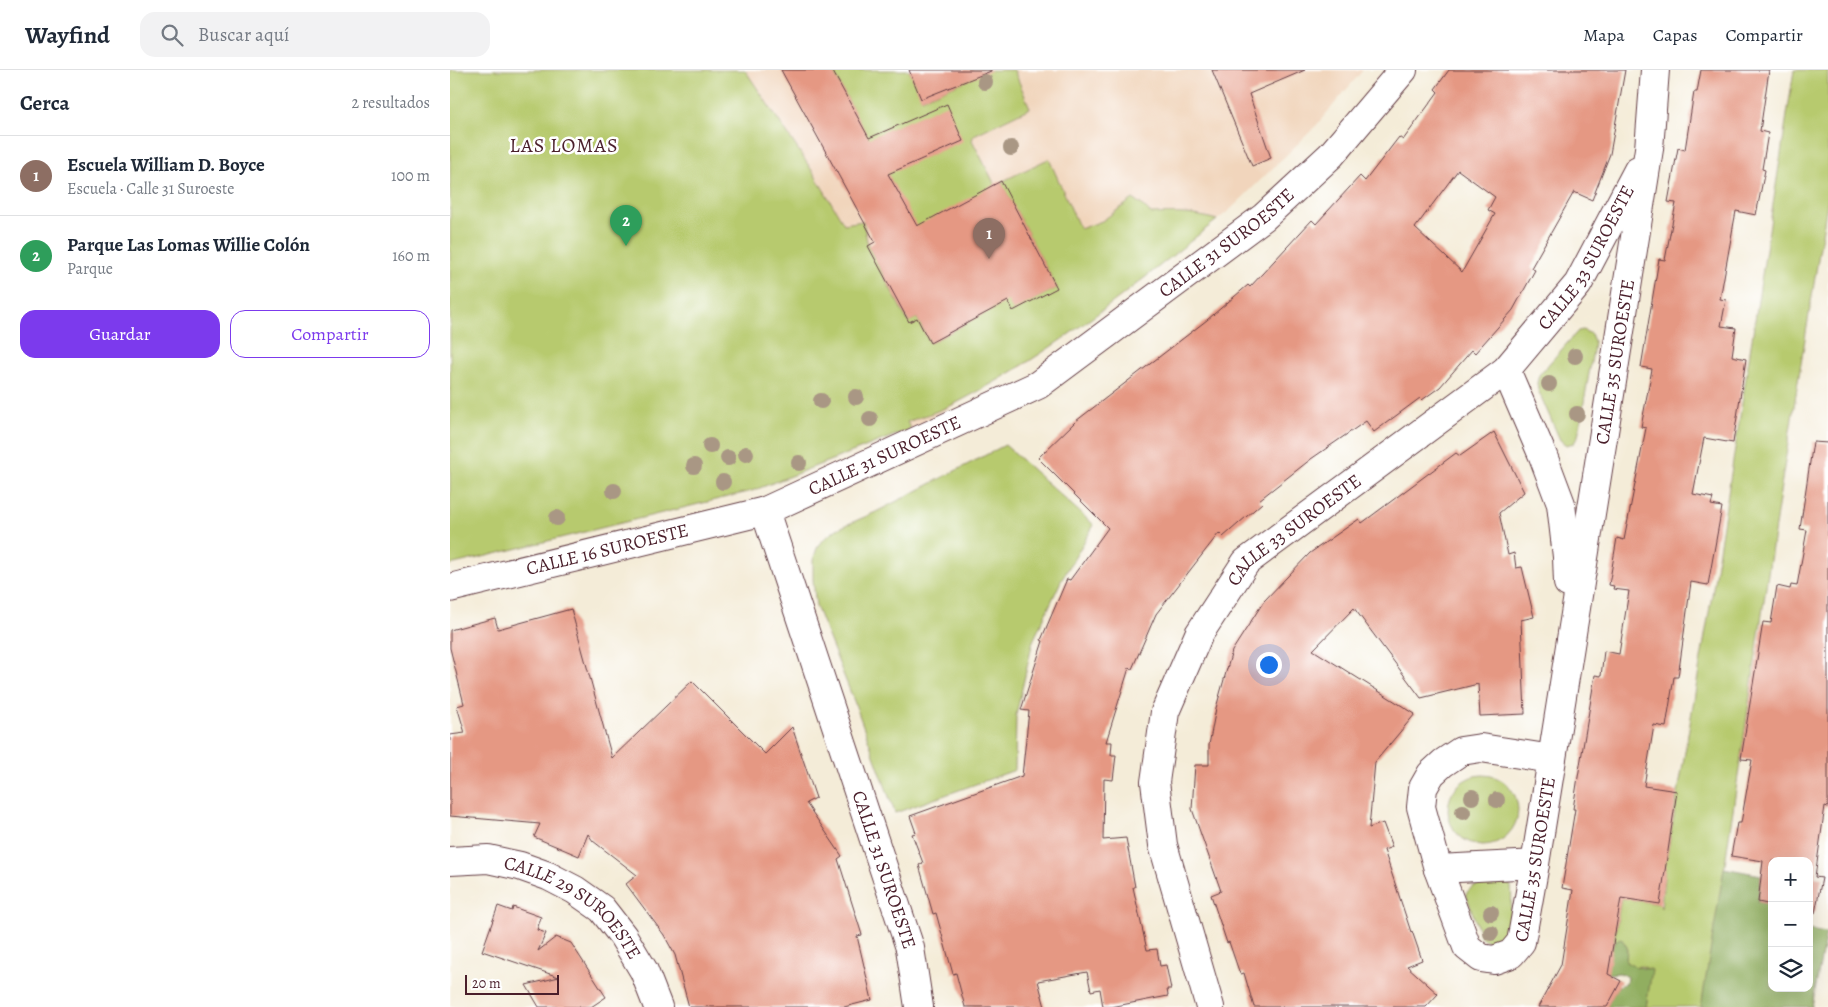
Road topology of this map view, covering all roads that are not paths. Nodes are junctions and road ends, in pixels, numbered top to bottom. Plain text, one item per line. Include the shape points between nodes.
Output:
1 (1403, 70) edge
2 (1655, 70) edge
3 (1649, 149) junction
4 (1506, 370) junction
5 (765, 511) junction
6 (450, 588) edge
7 (1569, 652) junction
8 (1552, 759) junction
9 (450, 861) edge
10 (1535, 864) junction
11 (1438, 870) junction
12 (658, 1007) edge
13 (919, 1007) edge
14 (1210, 1007) edge

1 - 5 street, CALLE 31 SUROESTE via 1332,155 1264,217 1038,385
2 - 3 street, CALLE 35 SUROESTE
3 - 4 street, CALLE 33 SUROESTE via 1578,284
3 - 7 street, CALLE 35 SUROESTE
4 - 7 street, CALLE 35 SUROESTE via 1561,504 1567,557
4 - 14 street, CALLE 33 SUROESTE via 1246,562 1199,634 1165,712 1155,782 1162,845
5 - 6 street, CALLE 16 SUROESTE
5 - 13 street, CALLE 31 SUROESTE via 910,948
7 - 8 street, CALLE 35 SUROESTE
8 - 10 street, CALLE 35 SUROESTE
8 - 11 street, CALLE 35 SUROESTE via 1481,748 1461,751 1431,774 1423,788 1421,807
9 - 12 street, CALLE 29 SUROESTE via 488,859 520,866 575,890 602,909 623,936 644,970
10 - 11 street
10 - 11 street, CALLE 35 SUROESTE via 1521,942 1511,954 1494,960 1481,958 1467,948

